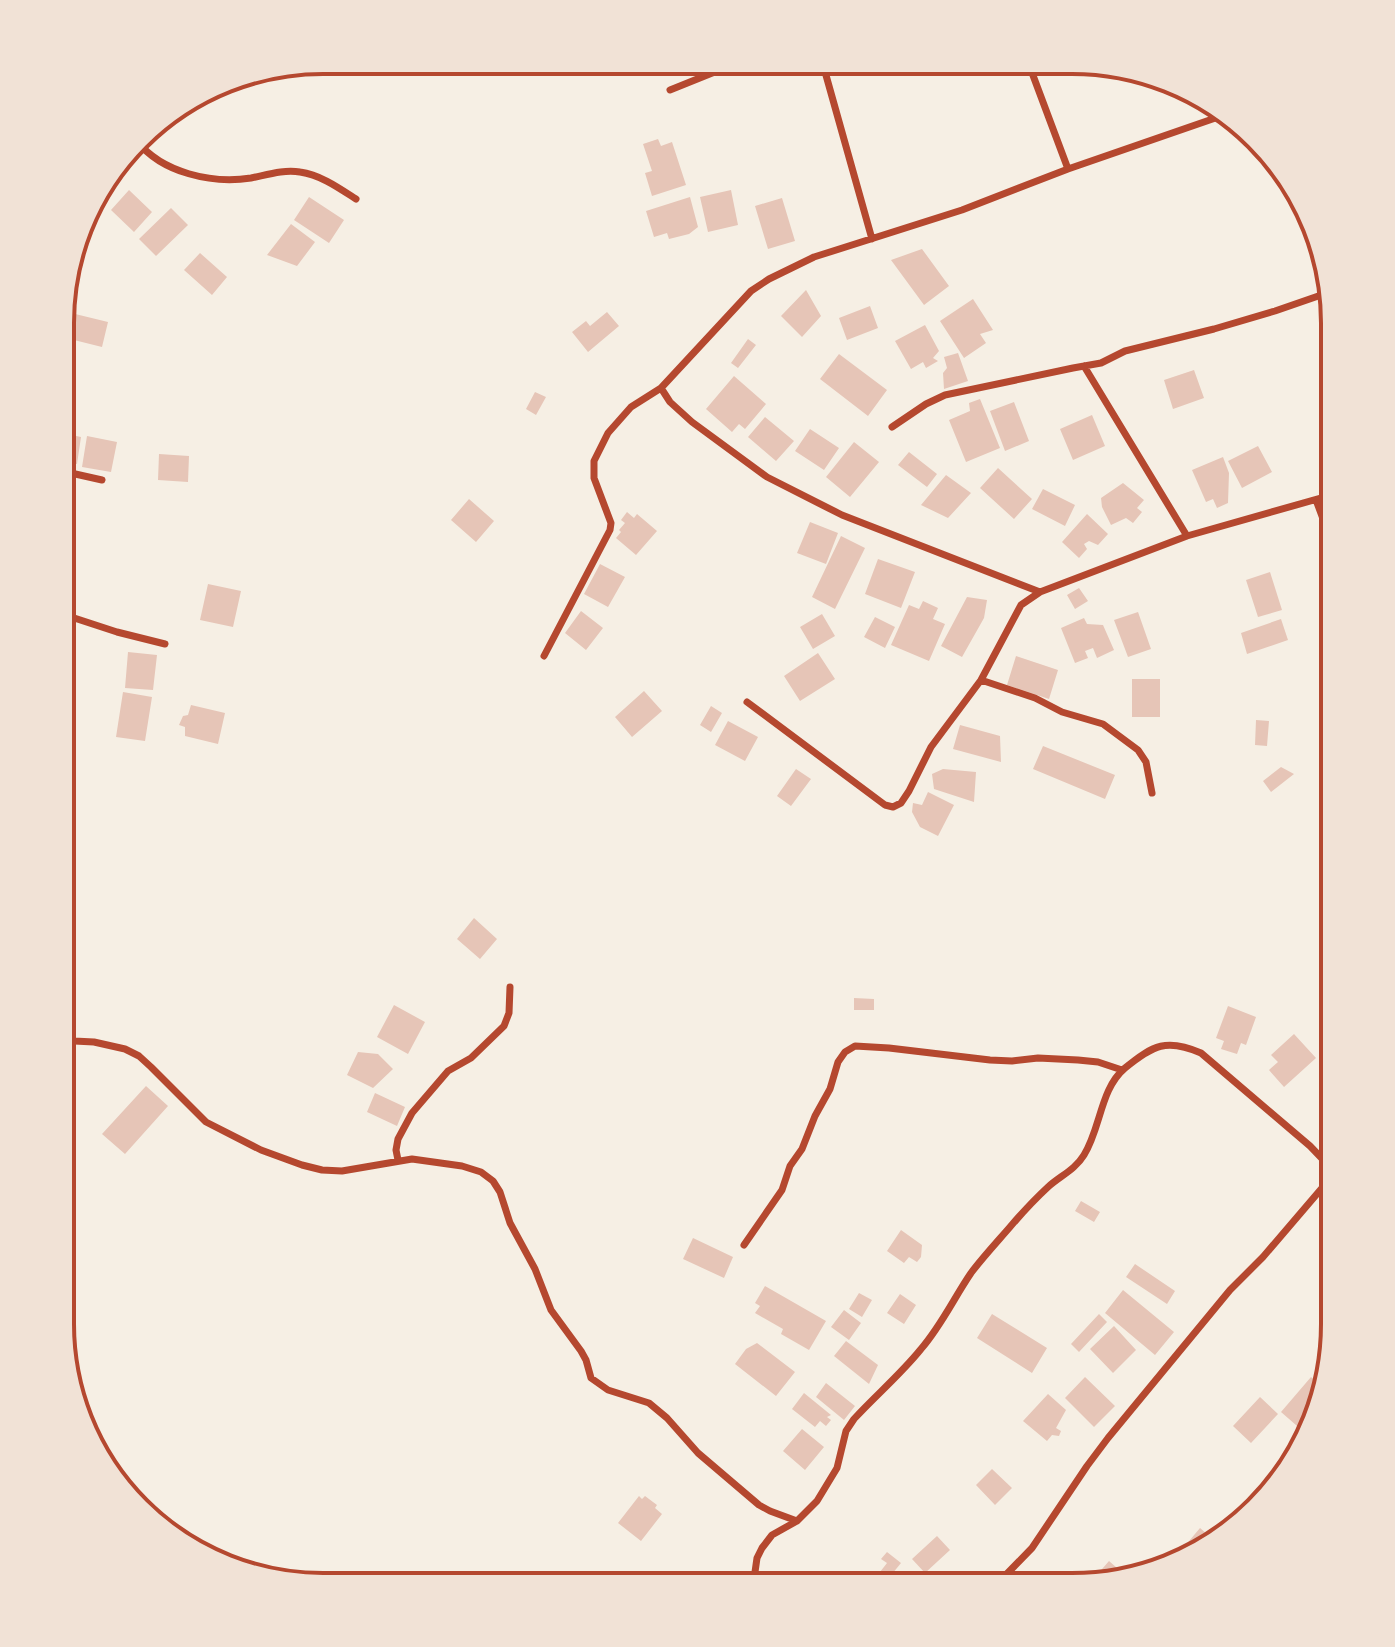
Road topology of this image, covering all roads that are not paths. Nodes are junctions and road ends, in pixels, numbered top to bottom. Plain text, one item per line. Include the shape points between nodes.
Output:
1 (709, 74) edge
2 (826, 74) edge
3 (1033, 74) edge
4 (670, 90) dead end
5 (1213, 119) edge
6 (145, 150) edge
7 (1068, 169) junction
8 (356, 199) dead end
9 (872, 239) junction
10 (1319, 296) edge
11 (1084, 366) junction
12 (661, 388) junction
13 (892, 427) dead end
14 (74, 474) edge
15 (102, 480) dead end
16 (1321, 498) edge
17 (1316, 500) junction
18 (1321, 513) edge
19 (1187, 536) junction
20 (1040, 592) junction
21 (74, 618) edge
22 (165, 644) dead end
23 (544, 656) dead end
24 (981, 680) junction
25 (747, 702) dead end
26 (1152, 793) dead end
27 (510, 987) dead end
28 (74, 1041) edge
29 (1122, 1070) junction
30 (1320, 1157) edge
31 (398, 1160) junction
32 (1320, 1189) edge
33 (744, 1245) dead end
34 (797, 1521) junction
35 (755, 1572) edge
36 (1009, 1572) edge

1 - 4 street
2 - 9 street
3 - 7 street
5 - 7 street
6 - 8 street via 177,170 216,180 298,171
7 - 9 street
9 - 12 street via 814,257 751,291
10 - 11 street
11 - 13 street via 945,395
11 - 19 street
12 - 20 street via 692,422 767,477 842,515
12 - 23 street via 631,407 597,452 594,478 611,523
14 - 15 street
16 - 17 street
17 - 18 street
17 - 19 street
19 - 20 street
20 - 24 street via 1021,605
21 - 22 street
24 - 25 street via 931,747 901,803 893,807
24 - 26 street via 1103,724 1138,750
27 - 31 street via 504,1026 471,1058 448,1071 412,1113 398,1139
28 - 31 street via 139,1056 206,1122 261,1150 322,1170
29 - 30 street via 1159,1046 1174,1044 1201,1053
29 - 33 street via 1078,1060 990,1060 855,1046 838,1062 782,1190
29 - 34 street via 1084,1156 1013,1223 972,1272 921,1350 854,1419 833,1476
31 - 34 street via 462,1166 493,1181 551,1310 581,1351 591,1378 608,1390 649,1403 759,1505
32 - 36 street via 1108,1438 1032,1548
34 - 35 street via 772,1535 757,1558

